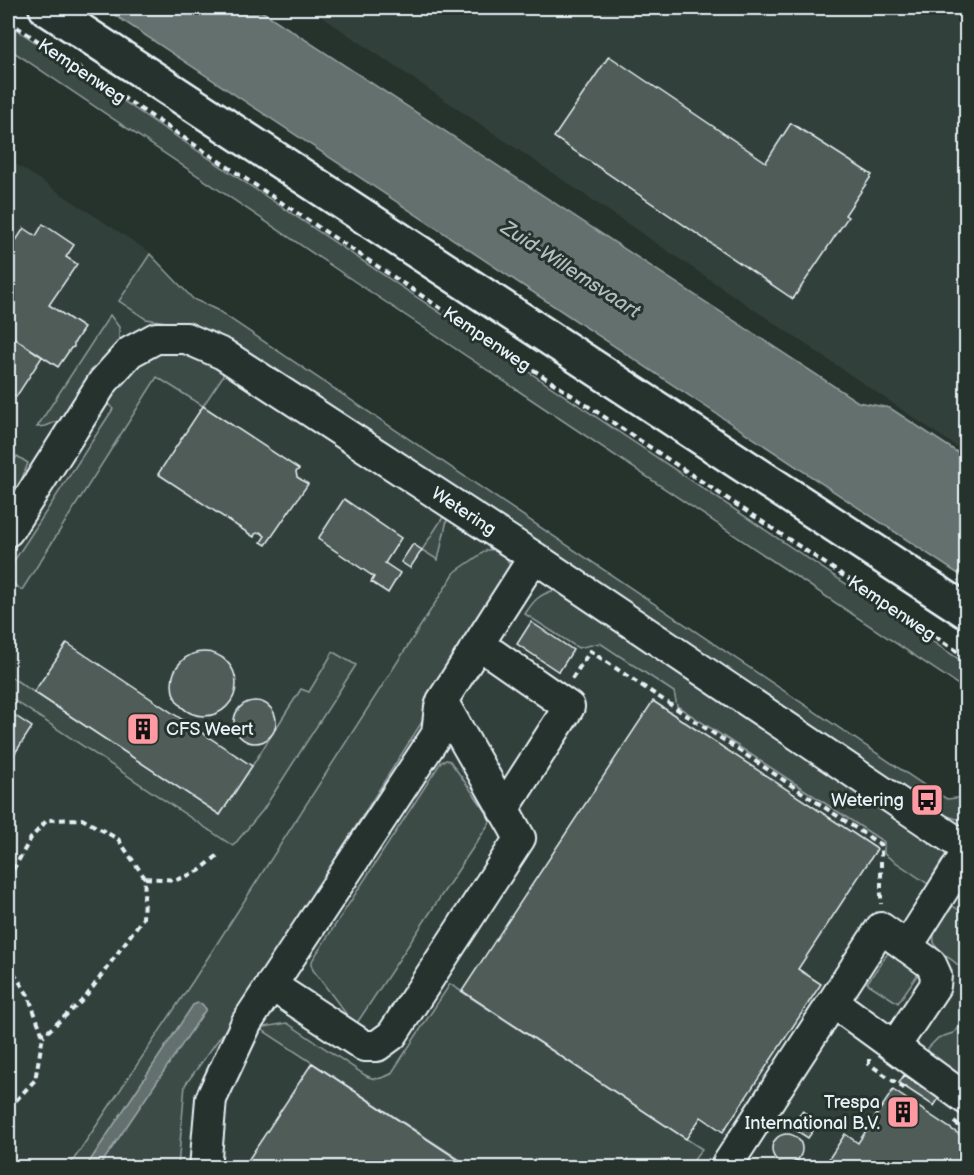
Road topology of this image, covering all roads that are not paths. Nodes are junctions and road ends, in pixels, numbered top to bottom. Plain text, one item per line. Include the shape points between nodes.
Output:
1 (46, 8) edge
2 (8, 531) edge
3 (540, 562) junction
4 (966, 611) edge
5 (493, 654) junction
6 (444, 718) junction
7 (503, 810) junction
8 (966, 848) edge
9 (966, 854) edge
10 (907, 947) junction
11 (271, 985) junction
12 (833, 1002) junction
13 (895, 1046) junction
14 (957, 1108) edge
15 (205, 1167) edge
16 (724, 1167) edge

1 - 4 main road, Kempenweg
2 - 3 street, Wetering via 103,382 130,352 156,338 186,338 223,354
3 - 5 street
3 - 6 street
3 - 8 street, Wetering
5 - 6 street
5 - 7 street via 569,707
6 - 7 street
6 - 11 street
7 - 11 street via 520,838 392,1035 377,1046 364,1046
9 - 10 street
10 - 12 street via 881,928
10 - 13 street via 931,964 936,975 935,987
11 - 15 street via 247,1022 211,1099
12 - 13 street
12 - 16 street
13 - 14 street

